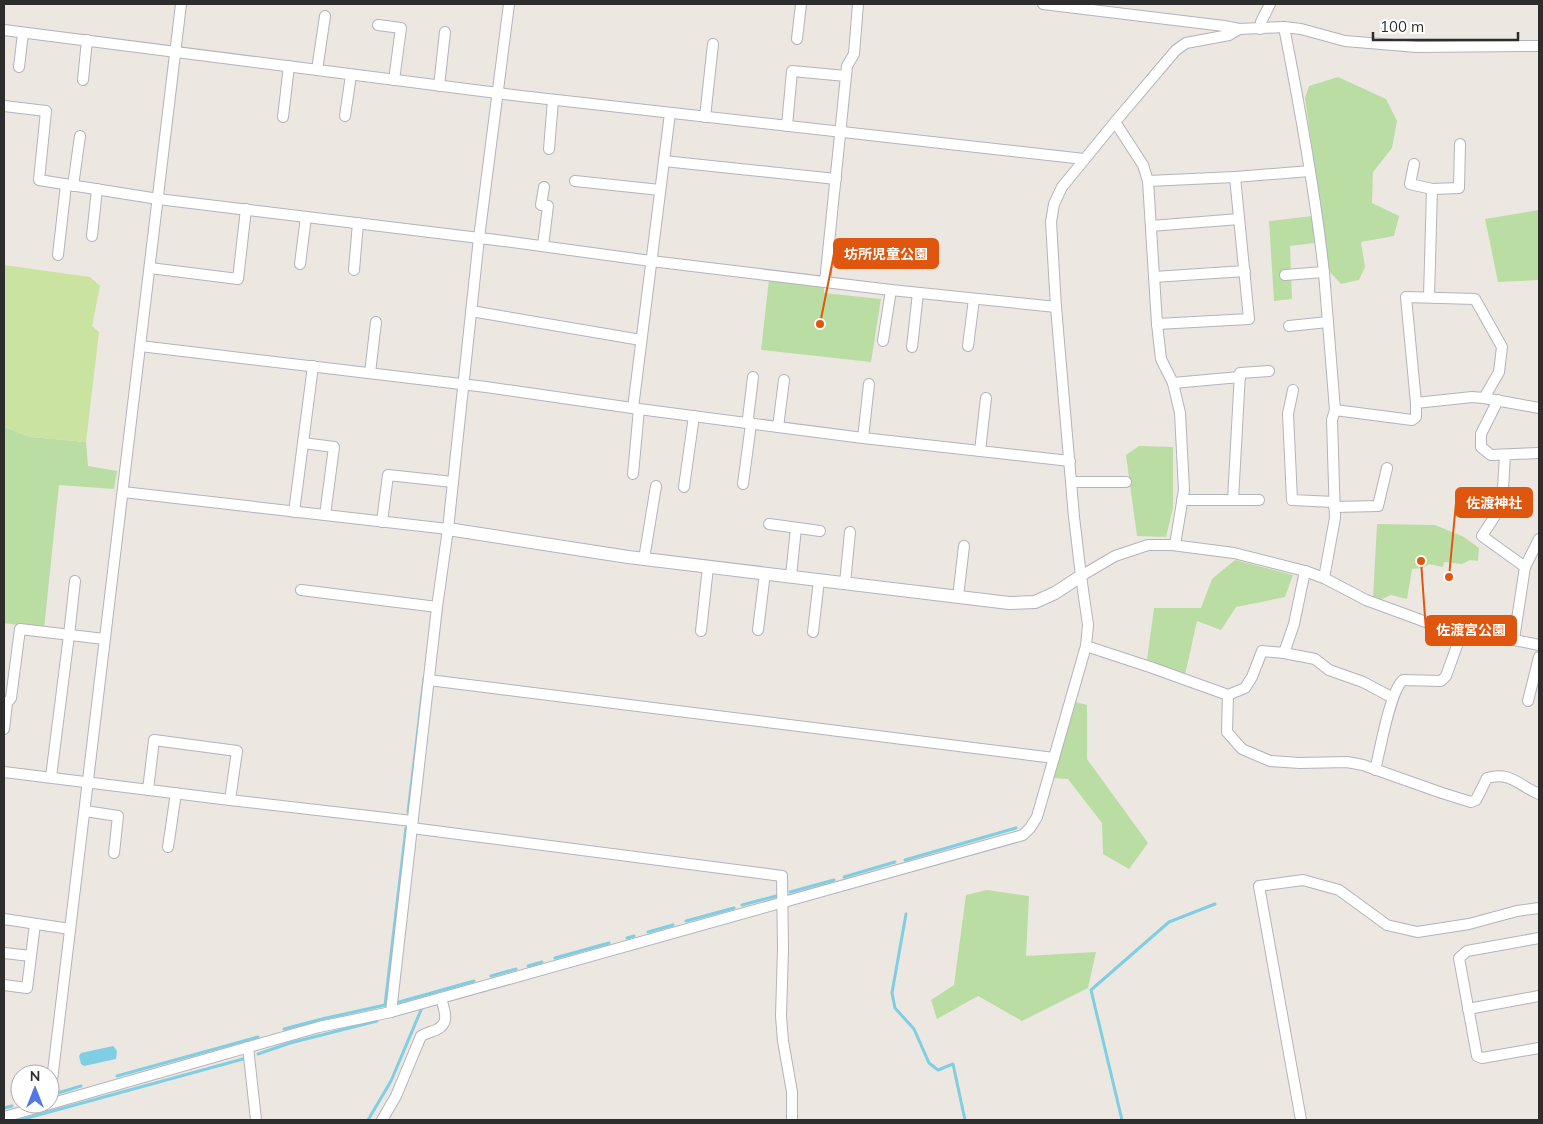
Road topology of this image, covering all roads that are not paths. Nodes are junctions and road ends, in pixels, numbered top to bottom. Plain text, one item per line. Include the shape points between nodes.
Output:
1 (181, 4) edge
2 (509, 4) edge
3 (801, 4) edge
4 (858, 4) edge
5 (1043, 4) edge
6 (1270, 4) edge
7 (325, 16) dead end
8 (378, 25) dead end
9 (1284, 27) junction
10 (1239, 29) junction
11 (1260, 29) junction
12 (4, 30) edge
13 (445, 32) dead end
14 (23, 33) junction
15 (797, 39) dead end
16 (87, 40) junction
17 (713, 44) dead end
18 (1539, 46) edge
19 (175, 51) junction
20 (289, 66) junction
21 (19, 67) dead end
22 (317, 70) junction
23 (350, 75) junction
24 (846, 76) junction
25 (83, 80) dead end
26 (394, 80) junction
27 (439, 86) junction
28 (497, 93) junction
29 (553, 100) junction
30 (4, 106) edge
31 (670, 113) junction
32 (345, 116) dead end
33 (283, 117) dead end
34 (705, 117) junction
35 (1115, 122) junction
36 (787, 126) junction
37 (841, 132) junction
38 (80, 136) dead end
39 (1460, 144) dead end
40 (549, 149) dead end
41 (1084, 159) junction
42 (664, 160) junction
43 (1414, 164) dead end
44 (1310, 171) junction
45 (1236, 177) junction
46 (836, 179) junction
47 (575, 181) dead end
48 (1148, 181) junction
49 (70, 185) junction
50 (544, 187) dead end
51 (97, 189) junction
52 (1432, 189) junction
53 (660, 190) junction
54 (158, 199) junction
55 (246, 209) junction
56 (306, 217) junction
57 (1239, 219) junction
58 (358, 223) junction
59 (1151, 226) junction
60 (92, 236) dead end
61 (478, 238) junction
62 (543, 246) junction
63 (58, 255) dead end
64 (651, 261) junction
65 (300, 264) dead end
66 (150, 268) junction
67 (354, 270) dead end
68 (1244, 271) junction
69 (1324, 272) junction
70 (1285, 275) dead end
71 (1154, 277) junction
72 (825, 282) junction
73 (891, 290) junction
74 (918, 293) junction
75 (1429, 297) junction
76 (974, 298) junction
77 (1056, 307) junction
78 (471, 311) junction
79 (376, 322) dead end
80 (1328, 322) junction
81 (1157, 324) junction
82 (1289, 326) dead end
83 (641, 340) junction
84 (884, 341) dead end
85 (140, 346) junction
86 (968, 346) dead end
87 (912, 347) dead end
88 (313, 366) junction
89 (1269, 371) dead end
90 (370, 373) junction
91 (753, 377) dead end
92 (1240, 377) junction
93 (784, 380) dead end
94 (1174, 382) junction
95 (869, 384) dead end
96 (463, 385) junction
97 (1293, 390) dead end
98 (986, 398) dead end
99 (1484, 398) junction
100 (1498, 400) junction
101 (1416, 403) junction
102 (1539, 408) edge
103 (636, 409) junction
104 (1335, 410) junction
105 (694, 416) junction
106 (751, 424) junction
107 (778, 427) junction
108 (864, 438) junction
109 (303, 443) junction
110 (980, 451) junction
111 (1539, 453) edge
112 (1505, 455) junction
113 (1070, 461) junction
114 (1388, 468) dead end
115 (633, 474) dead end
116 (453, 482) junction
117 (1072, 482) junction
118 (1126, 482) dead end
119 (743, 484) dead end
120 (656, 486) dead end
121 (684, 487) dead end
122 (123, 492) junction
123 (1182, 500) junction
124 (1233, 500) junction
125 (1259, 500) dead end
126 (1334, 505) junction
127 (294, 512) junction
128 (325, 515) junction
129 (382, 522) junction
130 (769, 524) dead end
131 (796, 528) junction
132 (448, 529) junction
133 (820, 531) dead end
134 (850, 532) dead end
135 (1539, 539) edge
136 (964, 546) dead end
137 (1175, 546) junction
138 (644, 559) junction
139 (708, 567) junction
140 (1525, 567) junction
141 (1305, 571) junction
142 (765, 573) junction
143 (791, 576) junction
144 (1080, 576) junction
145 (1324, 578) junction
146 (819, 580) junction
147 (75, 581) dead end
148 (845, 583) junction
149 (301, 590) dead end
150 (958, 597) junction
151 (437, 607) junction
152 (1463, 629) junction
153 (758, 630) dead end
154 (702, 631) dead end
155 (813, 632) dead end
156 (69, 635) junction
157 (104, 639) junction
158 (1514, 639) junction
159 (1539, 645) edge
160 (1086, 646) junction
161 (1284, 653) junction
162 (1539, 656) edge
163 (429, 680) junction
164 (1228, 695) junction
165 (1393, 698) junction
166 (1528, 702) dead end
167 (4, 729) edge
168 (1054, 758) junction
169 (1375, 770) junction
170 (4, 772) edge
171 (51, 777) junction
172 (88, 782) junction
173 (148, 790) junction
174 (176, 793) junction
175 (1539, 794) edge
176 (230, 800) junction
177 (84, 811) junction
178 (412, 825) junction
179 (168, 848) dead end
180 (114, 853) dead end
181 (782, 903) junction
182 (1539, 908) edge
183 (4, 919) edge
184 (35, 924) junction
185 (70, 929) junction
186 (1539, 938) edge
187 (4, 953) edge
188 (31, 956) junction
189 (4, 986) edge
190 (1539, 996) edge
191 (441, 998) junction
192 (1468, 1009) junction
193 (391, 1012) junction
194 (248, 1047) junction
195 (1539, 1048) edge
196 (54, 1064) edge
197 (60, 1101) edge
198 (256, 1120) edge
199 (382, 1120) edge
200 (792, 1120) edge
201 (1301, 1120) edge

1 - 19 street
2 - 28 street
3 - 15 street
4 - 24 street via 854,54
5 - 10 street
6 - 11 street
7 - 22 street
8 - 26 street via 401,28
9 - 11 street
9 - 18 street via 1345,40 1417,47
9 - 44 street
10 - 11 street
10 - 35 street via 1229,35 1186,43 1176,50
12 - 14 street
13 - 27 street
14 - 16 street
14 - 21 street
16 - 19 street
16 - 25 street
17 - 34 street
19 - 20 street
19 - 54 street
20 - 22 street
20 - 33 street
22 - 23 street
23 - 26 street
23 - 32 street
24 - 36 street via 792,71
24 - 37 street
26 - 27 street
27 - 28 street
28 - 29 street
28 - 61 street
29 - 31 street
29 - 40 street
30 - 49 street via 46,111 39,180
31 - 34 street
31 - 42 street
34 - 36 street
35 - 41 street
35 - 48 street via 1142,165
36 - 37 street
37 - 41 street
37 - 46 street
38 - 49 street
39 - 52 street via 1459,188
41 - 77 street via 1062,187 1054,204 1051,242
42 - 46 street
42 - 53 street
43 - 52 street via 1410,184
44 - 45 street
44 - 69 street
45 - 48 street
45 - 57 street
46 - 72 street
47 - 53 street
48 - 59 street
49 - 51 street
49 - 63 street
50 - 62 street via 541,205 548,206
51 - 54 street
51 - 60 street
52 - 75 street
53 - 64 street
54 - 55 street
54 - 66 street
55 - 56 street
55 - 66 street via 238,279
56 - 58 street
56 - 65 street
57 - 59 street
57 - 68 street
58 - 61 street
58 - 67 street
59 - 71 street
61 - 62 street
61 - 78 street
62 - 64 street
64 - 72 street
64 - 83 street
66 - 85 street
68 - 71 street
68 - 81 street via 1249,319
69 - 70 street
69 - 80 street
71 - 81 street
72 - 73 street
73 - 74 street
73 - 84 street
74 - 76 street
74 - 87 street
75 - 99 street via 1476,299 1502,347 1499,372
75 - 101 street via 1406,297
76 - 77 street
76 - 86 street
77 - 113 street
78 - 83 street
78 - 96 street
79 - 90 street
80 - 82 street
80 - 104 street
81 - 94 street via 1161,359
83 - 103 street
85 - 88 street
85 - 122 street
88 - 90 street
88 - 109 street
89 - 92 street via 1240,373
90 - 96 street
91 - 106 street via 748,418
92 - 94 street
92 - 124 street
93 - 107 street
94 - 123 street via 1180,413
95 - 108 street
96 - 103 street
96 - 116 street
97 - 126 street via 1288,414 1292,500
98 - 110 street
99 - 100 street
99 - 101 street
100 - 102 street
100 - 112 street via 1481,434 1481,448 1491,455
101 - 104 street via 1416,417 1412,420
103 - 105 street
103 - 115 street
104 - 126 street via 1332,420
105 - 106 street
105 - 121 street
106 - 107 street
106 - 119 street
107 - 108 street
108 - 110 street
109 - 127 street
109 - 128 street via 334,447
110 - 113 street
111 - 112 street
112 - 140 street via 1502,505 1482,536
113 - 117 street
114 - 126 street via 1378,506
116 - 129 street via 388,475
116 - 132 street
117 - 118 street
117 - 144 street
120 - 138 street
122 - 127 street
122 - 157 street
123 - 124 street
123 - 137 street
124 - 125 street
126 - 145 street via 1335,518
127 - 128 street
128 - 129 street
129 - 132 street
130 - 131 street
131 - 133 street
131 - 143 street
132 - 138 street
132 - 151 street
134 - 148 street
135 - 140 street
136 - 150 street
137 - 141 street via 1234,553
137 - 144 street via 1148,545 1115,556
138 - 139 street
139 - 142 street
139 - 154 street
140 - 158 street
141 - 145 street
141 - 161 street
142 - 143 street
142 - 153 street
143 - 146 street
144 - 150 street via 1035,602 1009,603
144 - 160 street via 1088,625
145 - 152 street via 1375,603 1426,622
146 - 148 street
146 - 155 street
147 - 156 street
148 - 150 street
149 - 151 street
151 - 163 street
152 - 158 street
152 - 165 street via 1446,676 1440,681 1403,680
156 - 157 street
156 - 167 street via 20,629
156 - 171 street
157 - 172 street
158 - 159 street
160 - 164 street
160 - 168 street
161 - 164 street via 1262,650 1252,677 1244,688
161 - 165 street via 1315,659 1329,670 1363,682
162 - 166 street
163 - 168 street
163 - 178 street
164 - 169 street via 1227,732 1242,749 1270,761 1347,762
165 - 169 street
168 - 181 street via 1037,817 1022,835
169 - 175 street via 1471,802 1476,800 1487,778 1496,775 1514,779
170 - 171 street
171 - 172 street
172 - 173 street
172 - 177 street
173 - 174 street
173 - 176 street via 154,740 173,742 237,751
174 - 176 street
174 - 179 street
176 - 178 street
177 - 180 street via 118,816
177 - 185 street
178 - 181 street via 782,876
178 - 193 street
181 - 191 street
181 - 200 street via 783,1041 792,1092
182 - 201 street via 1418,932 1387,925 1339,890 1303,880 1260,886
183 - 184 street
184 - 185 street
184 - 188 street
185 - 196 street
186 - 192 street via 1467,951 1459,958
187 - 188 street
188 - 189 street via 27,988
190 - 192 street
191 - 193 street
191 - 199 street via 445,1021 438,1029 421,1036 396,1096
192 - 195 street via 1477,1056 1482,1058
193 - 194 street via 319,1027
194 - 197 street
194 - 198 street

